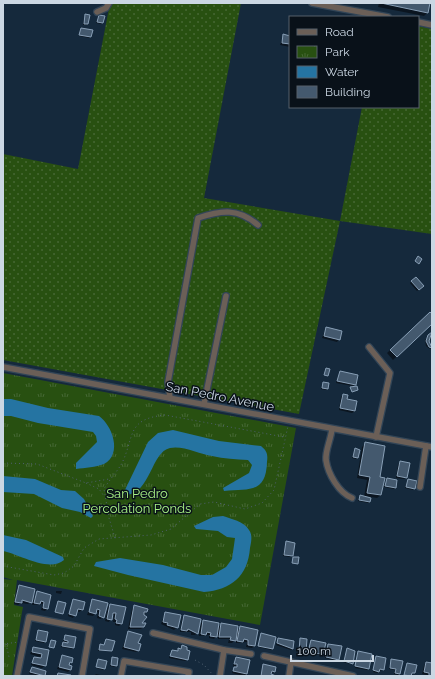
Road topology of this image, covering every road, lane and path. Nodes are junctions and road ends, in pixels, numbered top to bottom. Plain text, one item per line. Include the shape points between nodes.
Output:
1 (109, 3) edge
2 (312, 3) edge
3 (97, 12) dead end
4 (383, 16) edge
5 (419, 22) edge
6 (432, 25) edge
7 (258, 225) dead end
8 (226, 296) dead end
9 (369, 347) dead end
10 (3, 367) edge
11 (170, 398) junction
12 (204, 404) junction
13 (288, 420) junction
14 (332, 429) junction
15 (285, 437) junction
16 (376, 437) junction
17 (429, 447) edge
18 (3, 463) edge
19 (110, 479) junction
20 (86, 483) junction
21 (420, 487) dead end
22 (105, 497) junction
23 (352, 498) dead end
24 (115, 538) junction
25 (3, 566) edge
26 (153, 633) dead end
27 (23, 642) junction
28 (3, 644) edge
29 (6, 644) junction
30 (224, 650) junction
31 (251, 654) dead end
32 (264, 656) dead end
33 (9, 657) dead end
34 (195, 660) dead end
35 (291, 662) junction
36 (17, 676) edge
37 (82, 676) edge
38 (121, 676) edge
39 (188, 676) edge
40 (215, 676) edge
41 (220, 676) edge
42 (289, 676) edge
43 (353, 676) edge

1 - 3 street via 106,8
2 - 4 street
5 - 6 street
7 - 11 street via 247,216 236,213 215,212 198,218 168,382
8 - 12 street
9 - 16 street via 390,373
10 - 11 street, San Pedro Avenue
11 - 12 street, San Pedro Avenue
12 - 13 street, San Pedro Avenue
13 - 14 street, San Pedro Avenue
13 - 15 path
14 - 16 street, San Pedro Avenue
14 - 23 street via 326,461 345,495
15 - 19 path via 165,415 148,417 134,429 122,464
15 - 24 path via 274,490 262,504 245,509 214,502 200,504 171,529 151,535
16 - 17 street, San Pedro Avenue
17 - 21 street
18 - 20 path via 37,464
19 - 20 path
19 - 22 path via 104,489
20 - 22 path via 99,489
22 - 24 path
24 - 25 path via 99,540 84,548 74,566 64,573 54,575
26 - 30 street
27 - 29 path
27 - 36 street
27 - 37 street via 28,617 90,629
28 - 29 path
29 - 33 path
30 - 31 street
30 - 41 street
32 - 35 street
34 - 40 path
35 - 42 street
35 - 43 street
38 - 39 street via 124,660 189,672

